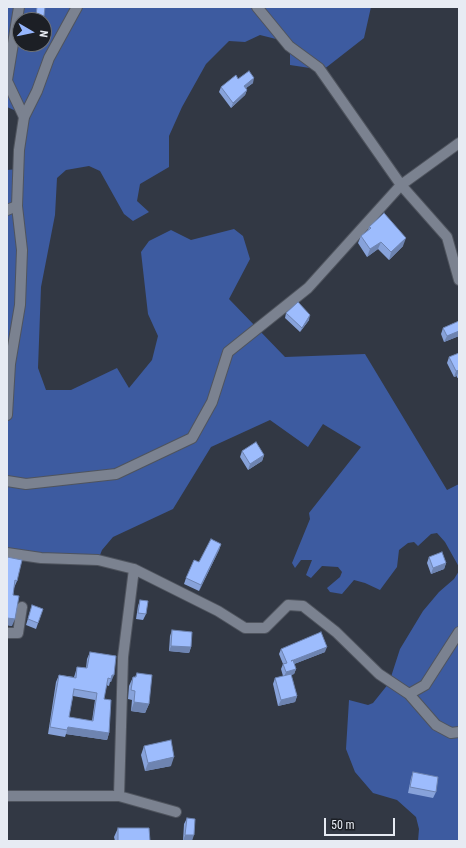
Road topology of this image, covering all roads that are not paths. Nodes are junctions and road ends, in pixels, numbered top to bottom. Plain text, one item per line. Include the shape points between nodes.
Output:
1 (19, 7) edge
2 (77, 7) edge
3 (257, 7) edge
4 (7, 80) edge
5 (24, 117) junction
6 (459, 143) edge
7 (401, 185) junction
8 (17, 206) junction
9 (7, 210) edge
10 (459, 280) edge
11 (7, 415) edge
12 (7, 481) edge
13 (7, 553) edge
14 (134, 569) junction
15 (22, 607) dead end
16 (459, 632) edge
17 (7, 633) edge
18 (408, 694) junction
19 (459, 732) edge
20 (7, 796) edge
21 (120, 796) junction
22 (176, 812) dead end

1 - 4 street
2 - 5 street via 49,58
3 - 7 street via 289,46 319,68
4 - 5 street
5 - 8 street via 19,150
6 - 7 street
7 - 10 street via 447,237
7 - 12 street via 308,288 228,352 212,402 192,438 116,474 26,484
8 - 9 street
8 - 11 street via 22,250 20,297 10,364
13 - 14 street via 41,558 98,560
14 - 18 street via 218,611 245,628 265,628 288,605 303,606 336,632 379,674
14 - 21 street via 123,657
15 - 17 street via 18,633
16 - 18 street via 425,685
18 - 19 street via 436,724 451,732
20 - 21 street
21 - 22 street

